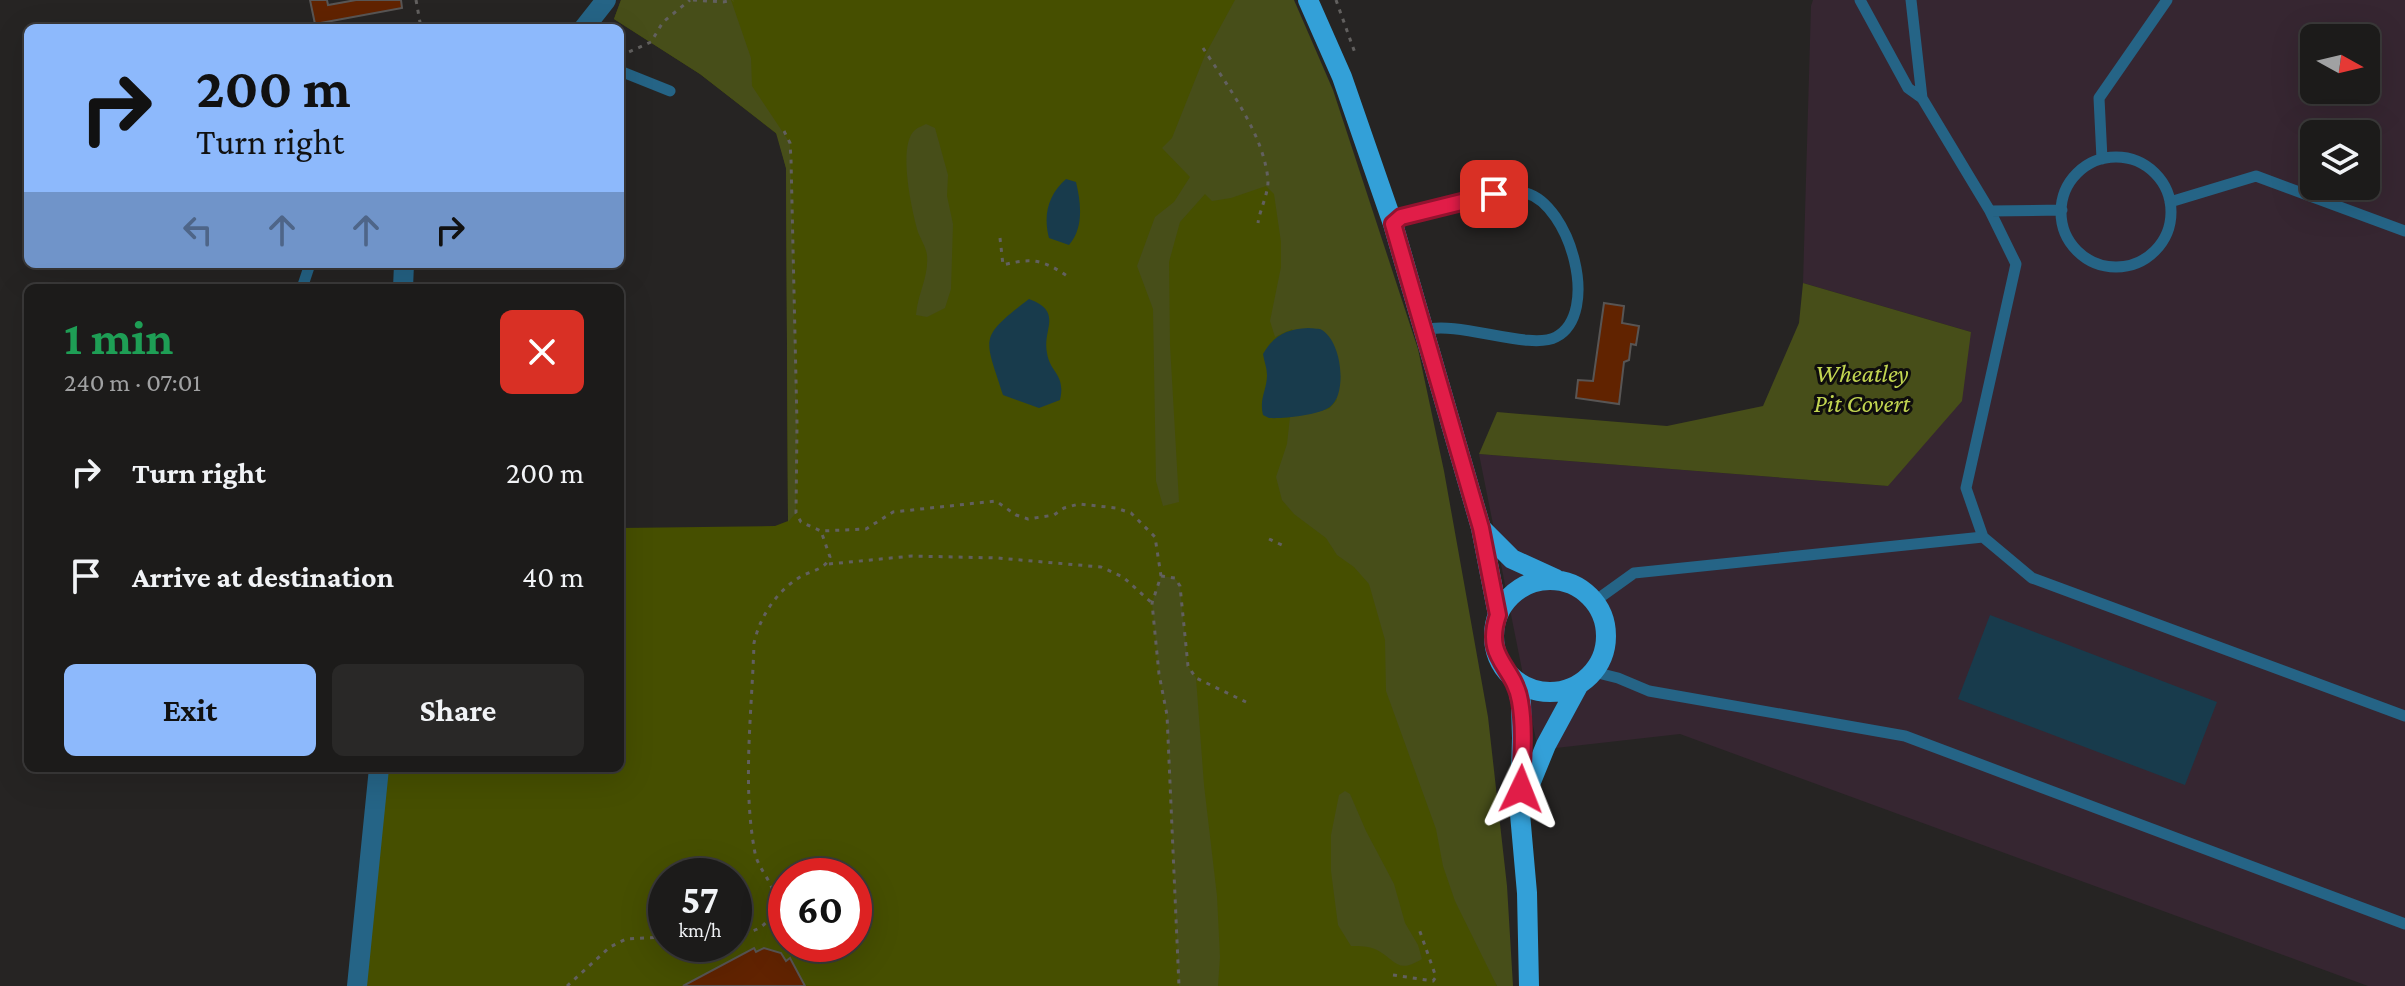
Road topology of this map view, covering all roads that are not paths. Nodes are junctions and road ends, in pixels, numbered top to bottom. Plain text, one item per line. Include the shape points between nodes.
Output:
1 (606, 0) edge
2 (1308, 0) edge
3 (1860, 0) edge
4 (1911, 0) edge
5 (2167, 0) edge
6 (587, 24) edge
7 (624, 73) edge
8 (670, 91) dead end
9 (1922, 98) junction
10 (2102, 159) junction
11 (2170, 202) junction
12 (2062, 210) junction
13 (1990, 211) junction
14 (1393, 224) junction
15 (2405, 231) edge
16 (1424, 330) junction
17 (1481, 528) junction
18 (1983, 537) junction
19 (1558, 579) junction
20 (1595, 601) junction
21 (1498, 615) junction
22 (1594, 672) junction
23 (1516, 682) junction
24 (1578, 686) junction
25 (2405, 716) edge
26 (379, 772) edge
27 (1520, 814) junction
28 (2405, 924) edge
29 (357, 986) edge
30 (1529, 986) edge

1 - 6 street
2 - 14 main road via 1342,77
3 - 9 lane via 1908,88
4 - 9 lane
5 - 10 lane via 2099,98
7 - 8 lane
9 - 13 lane
10 - 11 lane via 2132,159 2145,165 2166,188
10 - 12 lane via 2069,184
11 - 12 lane via 2171,220 2154,253 2120,267 2086,258 2072,245
11 - 15 lane via 2256,176
12 - 13 lane
13 - 18 lane via 2016,264 1966,488
14 - 16 main road
14 - 16 lane via 1401,217 1477,196 1524,192 1553,213 1571,248 1577,269 1576,304 1568,329 1558,336 1529,339 1449,328
16 - 17 main road
17 - 19 main road via 1512,559
17 - 21 main road
18 - 20 lane via 1634,573
18 - 25 lane via 2032,578
19 - 20 main road
19 - 21 main road via 1517,590
20 - 22 main road via 1607,637
21 - 23 main road via 1494,646
22 - 24 main road
22 - 28 lane via 1649,691 1905,736
23 - 24 main road via 1536,691
23 - 27 main road via 1521,703
24 - 27 main road via 1546,745
26 - 29 street
27 - 30 main road

